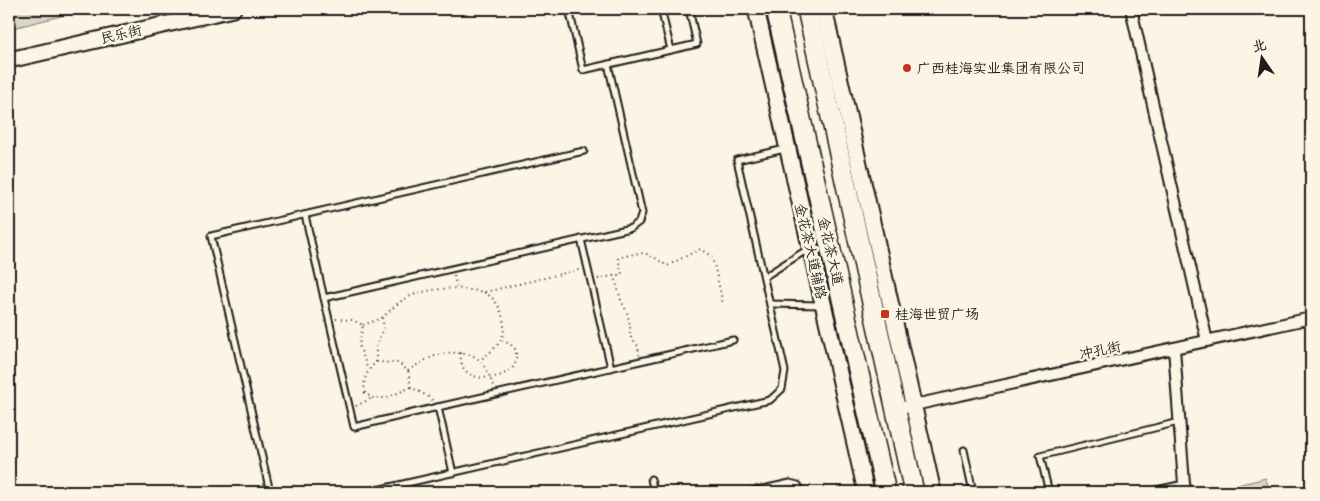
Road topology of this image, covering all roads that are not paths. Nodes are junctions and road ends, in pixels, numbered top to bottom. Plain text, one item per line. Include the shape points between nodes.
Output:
1 (233, 9) edge
2 (569, 9) edge
3 (661, 9) edge
4 (689, 9) edge
5 (756, 9) edge
6 (776, 9) edge
7 (807, 9) edge
8 (824, 9) edge
9 (1130, 9) edge
10 (671, 50) junction
11 (9, 60) edge
12 (608, 64) junction
13 (788, 148) junction
14 (584, 151) dead end
15 (305, 215) junction
16 (581, 239) junction
17 (811, 248) junction
18 (764, 277) junction
19 (324, 298) junction
20 (770, 304) junction
21 (824, 306) junction
22 (1311, 318) edge
23 (733, 340) dead end
24 (1207, 341) junction
25 (1174, 348) junction
26 (610, 368) junction
27 (438, 407) junction
28 (905, 407) junction
29 (1179, 422) junction
30 (964, 450) dead end
31 (453, 473) junction
32 (651, 479) dead end
33 (1185, 488) edge
34 (270, 492) edge
35 (368, 492) edge
36 (654, 492) edge
37 (748, 492) edge
38 (802, 492) edge
39 (866, 492) edge
40 (886, 492) edge
41 (914, 492) edge
42 (933, 492) edge
43 (973, 492) edge
44 (1049, 492) edge
45 (1147, 492) edge

1 - 11 street, 民乐街
2 - 12 lane via 583,70
3 - 10 lane
4 - 10 lane via 697,44
5 - 13 street, 金花茶大道辅路
6 - 40 highway, 金花茶大道
7 - 28 highway, 金花茶大道
8 - 28 street
9 - 24 street
10 - 12 lane
12 - 16 lane via 642,213 639,222 631,228
13 - 17 street, 金花茶大道辅路
13 - 18 lane via 737,160
14 - 15 lane
15 - 19 lane
15 - 34 lane via 211,236
16 - 19 lane
16 - 26 lane
17 - 18 lane
17 - 21 street, 金花茶大道辅路
18 - 20 lane
19 - 27 lane via 354,427
20 - 21 lane
20 - 31 lane via 785,371 782,389 770,400
21 - 39 street, 金花茶大道辅路
22 - 24 street, 冲孔街
23 - 26 lane
24 - 25 street, 冲孔街
25 - 28 street, 冲孔街
25 - 29 street
26 - 27 lane
27 - 31 lane
28 - 41 highway, 金花茶大道
28 - 42 street
29 - 33 street
29 - 44 lane via 1040,456
30 - 43 lane
31 - 35 lane
32 - 36 lane
33 - 45 lane
37 - 38 lane via 790,483 798,485

